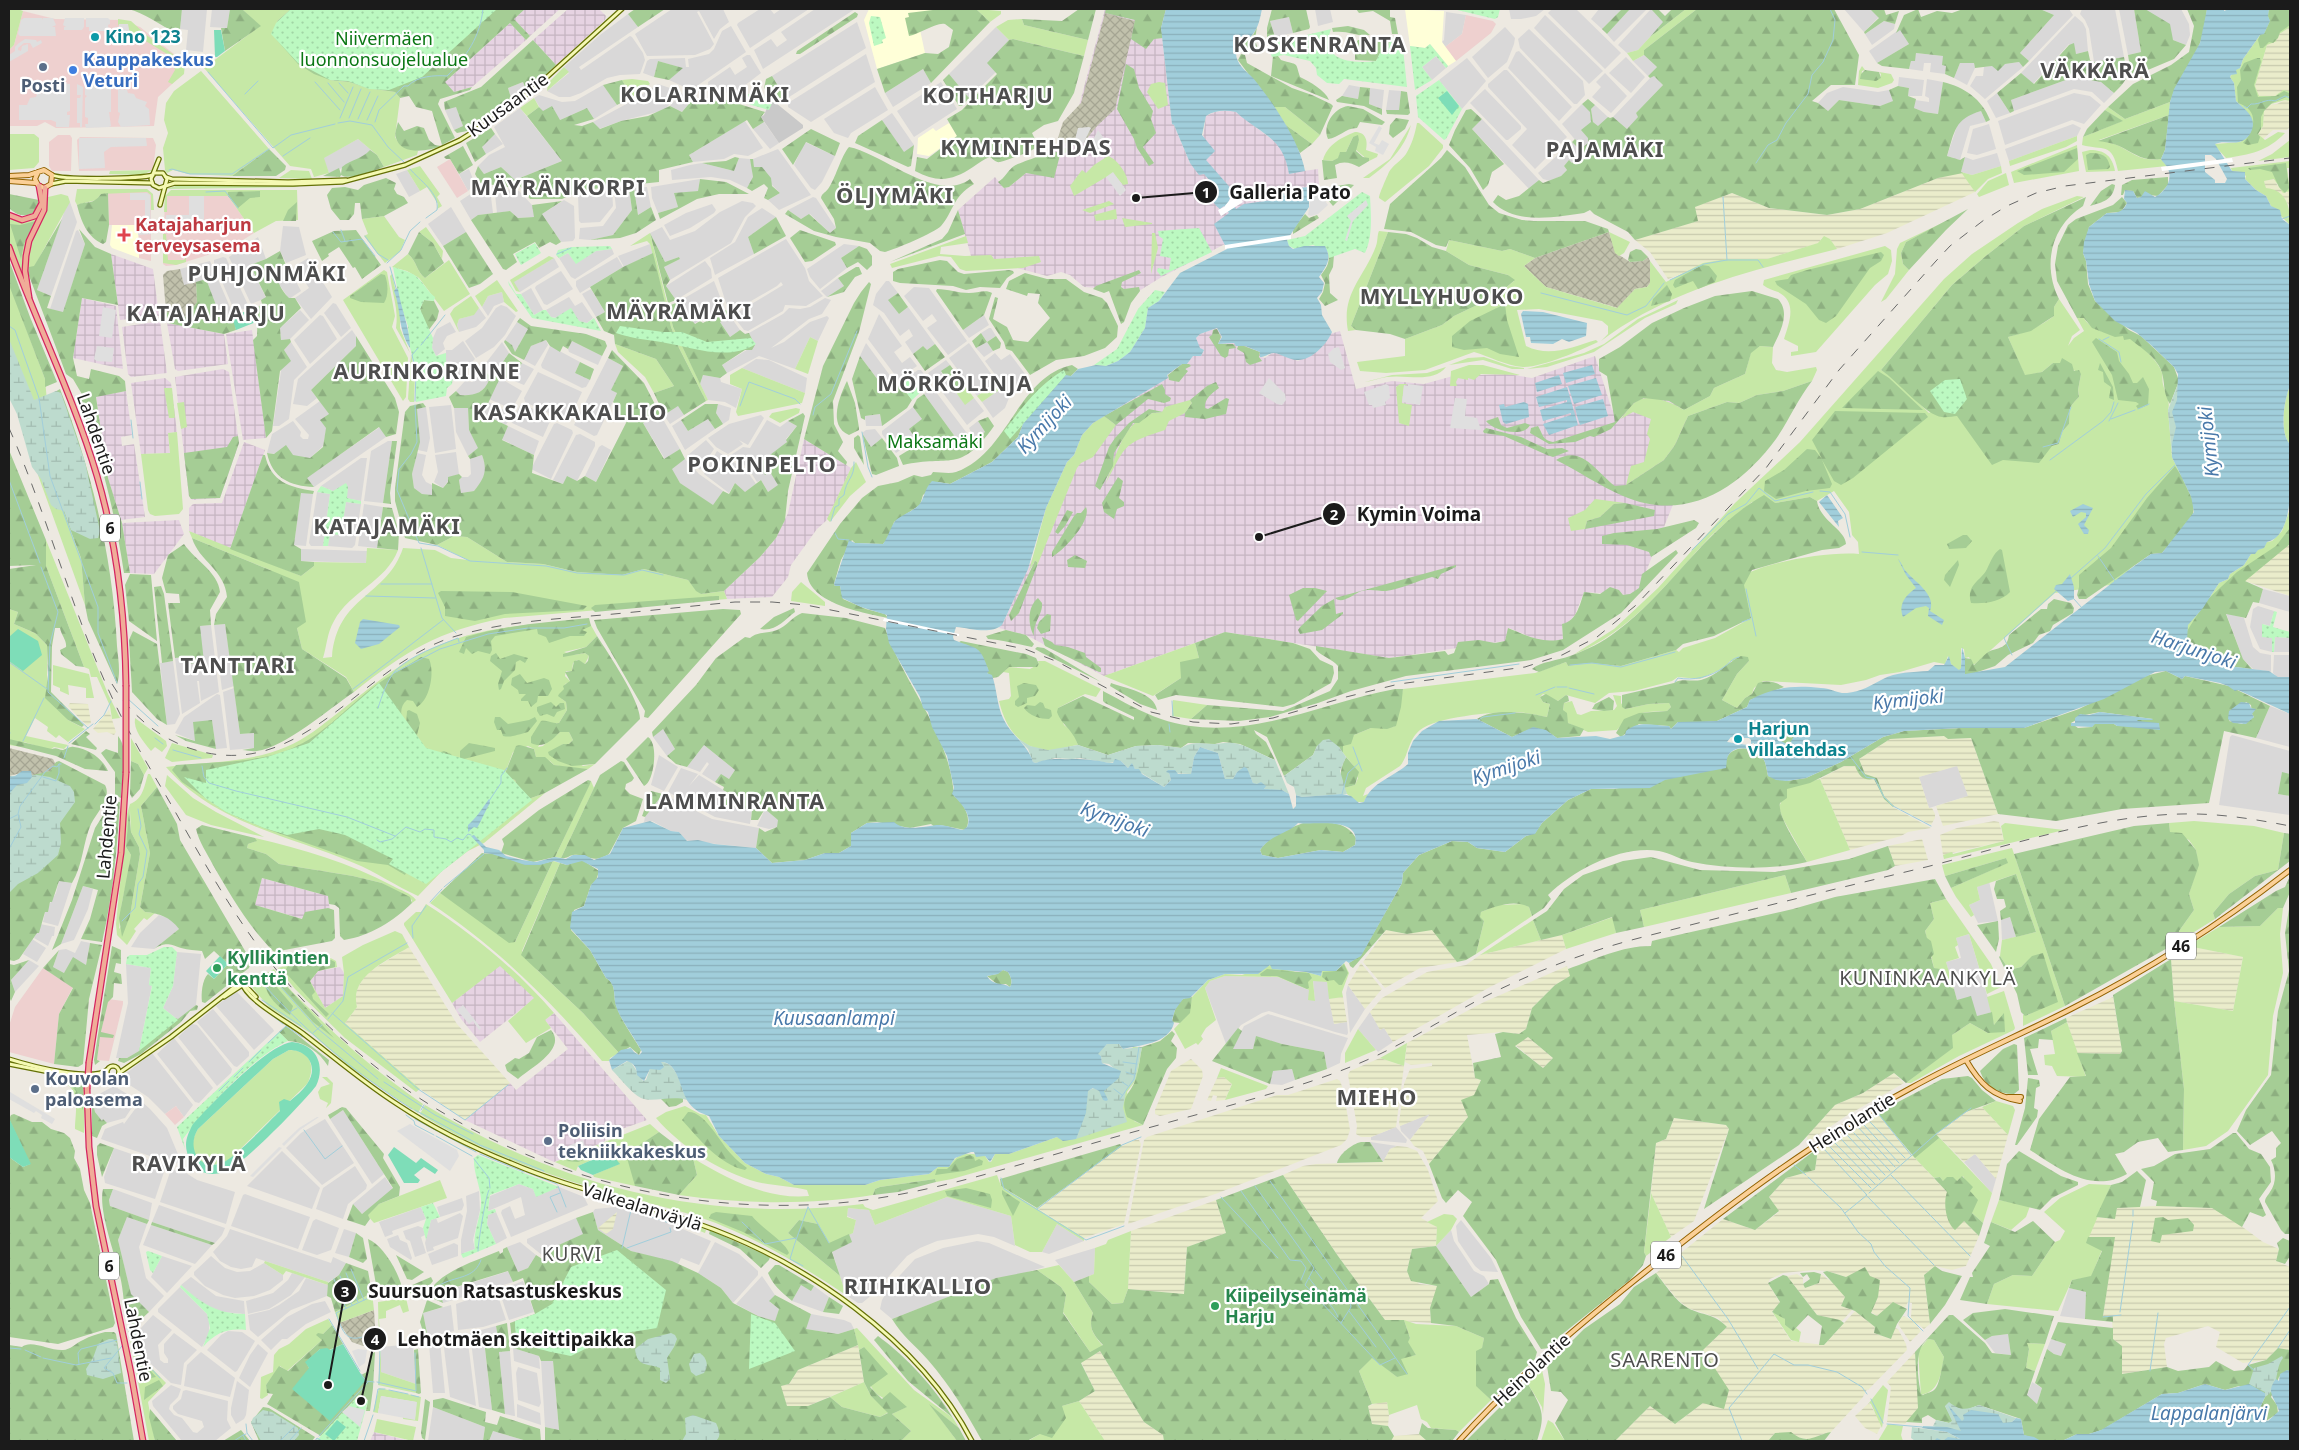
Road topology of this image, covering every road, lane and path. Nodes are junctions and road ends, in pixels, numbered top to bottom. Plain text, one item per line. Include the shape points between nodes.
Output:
1 (622, 9) edge
2 (159, 159) dead end
3 (38, 172) junction
4 (154, 174) junction
5 (52, 175) junction
6 (9, 176) edge
7 (166, 177) junction
8 (347, 180) junction
9 (9, 181) edge
10 (152, 183) junction
11 (37, 184) junction
12 (165, 185) junction
13 (48, 186) junction
14 (160, 205) dead end
15 (9, 215) edge
16 (9, 247) edge
17 (29, 301) junction
18 (2290, 870) edge
19 (9, 1059) edge
20 (1968, 1059) junction
21 (139, 1060) junction
22 (9, 1064) edge
23 (118, 1068) junction
24 (108, 1069) junction
25 (119, 1074) junction
26 (109, 1076) junction
27 (2020, 1099) dead end
28 (142, 1441) edge
29 (972, 1441) edge
30 (1459, 1441) edge

1 - 8 main road, Kuusaantie via 531,92 487,124 413,161
2 - 4 main road
3 - 5 main road via 46,170
3 - 6 main road
3 - 11 main road via 35,177
4 - 5 main road via 142,177
4 - 7 main road via 162,172
4 - 10 main road
5 - 13 main road
7 - 8 main road, Kuusaantie via 269,182
7 - 12 main road
8 - 12 main road, Kuusaantie via 302,184
9 - 11 main road
10 - 12 main road via 158,188
10 - 13 main road via 66,181
11 - 13 main road
11 - 15 highway via 42,201 37,214 22,220
12 - 14 main road
13 - 17 highway via 44,210 26,256
16 - 17 highway, Lahdentie / 6
17 - 28 highway, Lahdentie / 6, bridge via 79,422 102,494 119,584 126,686 125,795 115,897 89,1062 89,1147 96,1206
18 - 20 main road, Heinolantie / 46 via 2230,914 2152,964 2069,1010
19 - 24 main road via 65,1072 98,1074
20 - 27 main road via 1988,1089
20 - 30 main road, Heinolantie / 46 via 1912,1087 1834,1134 1708,1223 1547,1354
21 - 23 main road
21 - 25 main road
21 - 29 main road, Valkealanväylä via 242,983 277,1016 397,1104 480,1150 556,1181 709,1227 801,1272 841,1298 903,1352 940,1392
22 - 26 main road via 75,1077
23 - 24 main road
23 - 25 main road
24 - 26 main road
25 - 26 main road

